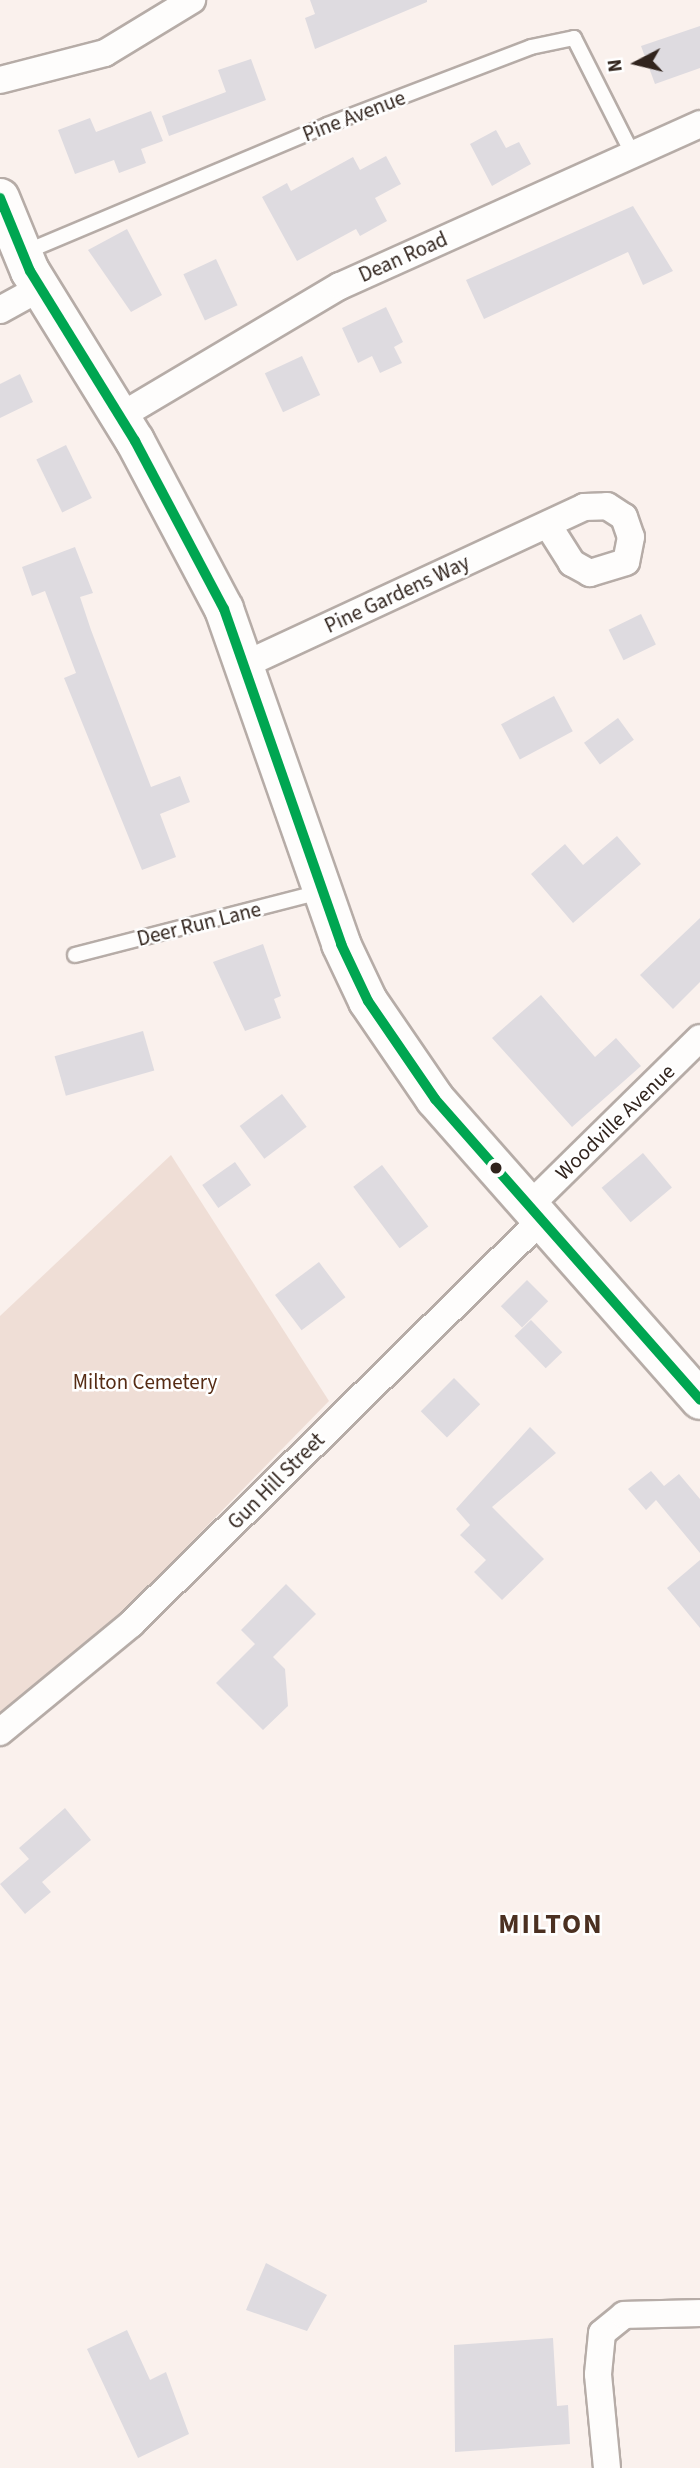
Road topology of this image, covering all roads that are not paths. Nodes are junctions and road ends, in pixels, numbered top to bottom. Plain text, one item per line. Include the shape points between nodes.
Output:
1 (192, 0) edge
2 (0, 80) edge
3 (700, 124) edge
4 (631, 151) junction
5 (0, 198) edge
6 (22, 253) junction
7 (40, 288) junction
8 (0, 310) edge
9 (119, 417) junction
10 (548, 525) dead end
11 (246, 664) junction
12 (324, 891) junction
13 (75, 955) dead end
14 (700, 1038) edge
15 (536, 1212) junction
16 (694, 1382) edge
17 (0, 1732) edge
18 (700, 2313) edge
19 (607, 2468) edge

1 - 2 street via 105,53
3 - 4 street, Dean Road
4 - 6 lane, Pine Avenue via 574,38 530,47 327,125
4 - 9 street, Dean Road via 310,302
5 - 6 street
6 - 7 street
7 - 8 street
7 - 9 street
9 - 11 street via 208,577
10 - 11 street, Pine Gardens Way
11 - 12 street
12 - 13 lane, Deer Run Lane
12 - 15 street via 354,972 398,1050
14 - 15 street, Woodville Avenue
15 - 16 street
15 - 17 street, Gun Hill Street via 131,1624
18 - 19 street via 624,2315 602,2333 598,2374

